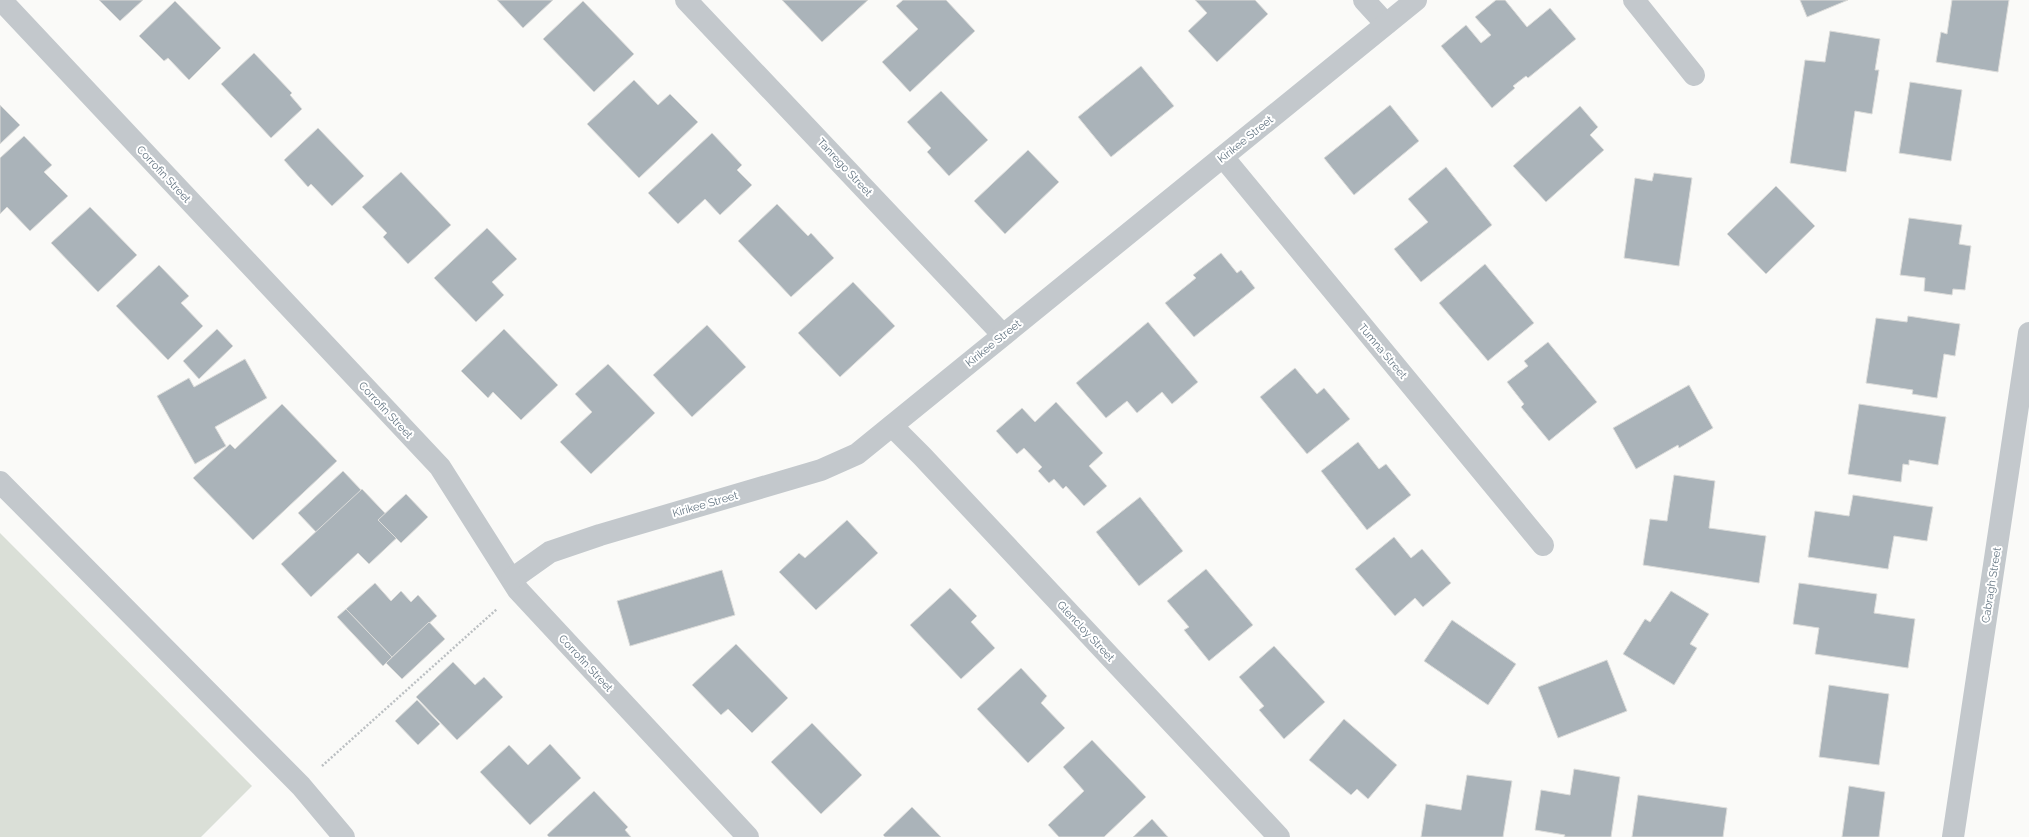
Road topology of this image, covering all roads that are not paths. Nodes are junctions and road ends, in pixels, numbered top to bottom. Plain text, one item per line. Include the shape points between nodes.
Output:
1 (1, 0) edge
2 (686, 0) edge
3 (1364, 0) edge
4 (1416, 0) edge
5 (1634, 0) edge
6 (1386, 24) junction
7 (1694, 74) dead end
8 (1223, 157) junction
9 (2029, 334) edge
10 (1003, 335) junction
11 (892, 426) junction
12 (0, 482) edge
13 (1543, 545) dead end
14 (515, 584) junction
15 (344, 837) edge
16 (748, 837) edge
17 (1279, 837) edge
18 (1953, 837) edge

1 - 14 street, Corrofin Street via 440,467
2 - 10 street, Tanrego Street
3 - 6 street
4 - 6 street, Kirikee Street
5 - 7 street
6 - 8 street, Kirikee Street
8 - 10 street, Kirikee Street
8 - 13 street, Tumna Street
9 - 18 street, Cabragh Street
10 - 11 street, Kirikee Street
11 - 14 street, Kirikee Street via 857,454 821,470 550,552
11 - 17 street, Glencloy Street
12 - 15 street via 301,786
14 - 16 street, Corrofin Street

